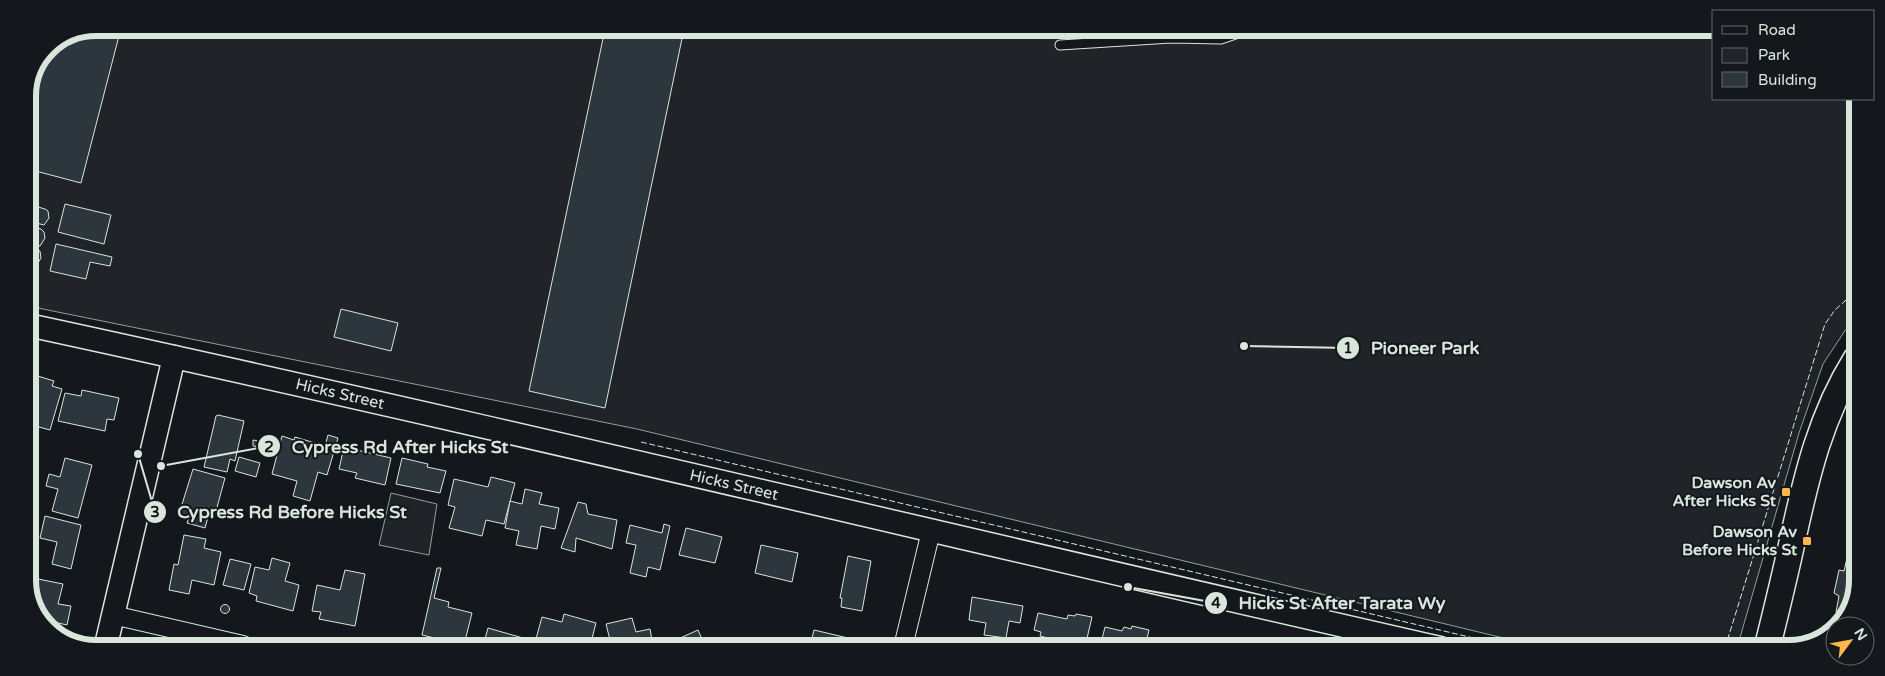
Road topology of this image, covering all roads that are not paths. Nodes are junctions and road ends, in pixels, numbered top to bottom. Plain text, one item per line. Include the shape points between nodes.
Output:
1 (1230, 36) edge
2 (1060, 45) dead end
3 (36, 327) edge
4 (174, 356) junction
5 (1849, 372) edge
6 (931, 531) junction
7 (114, 615) junction
8 (107, 640) edge
9 (222, 640) edge
10 (905, 640) edge
11 (1405, 640) edge
12 (1769, 640) edge

1 - 2 lane via 1221,39 1171,38
3 - 4 street, Hicks Street
4 - 6 street, Hicks Street
4 - 7 street
5 - 12 main road via 1820,432 1807,475
6 - 10 street
6 - 11 street, Hicks Street
7 - 8 street
7 - 9 street

